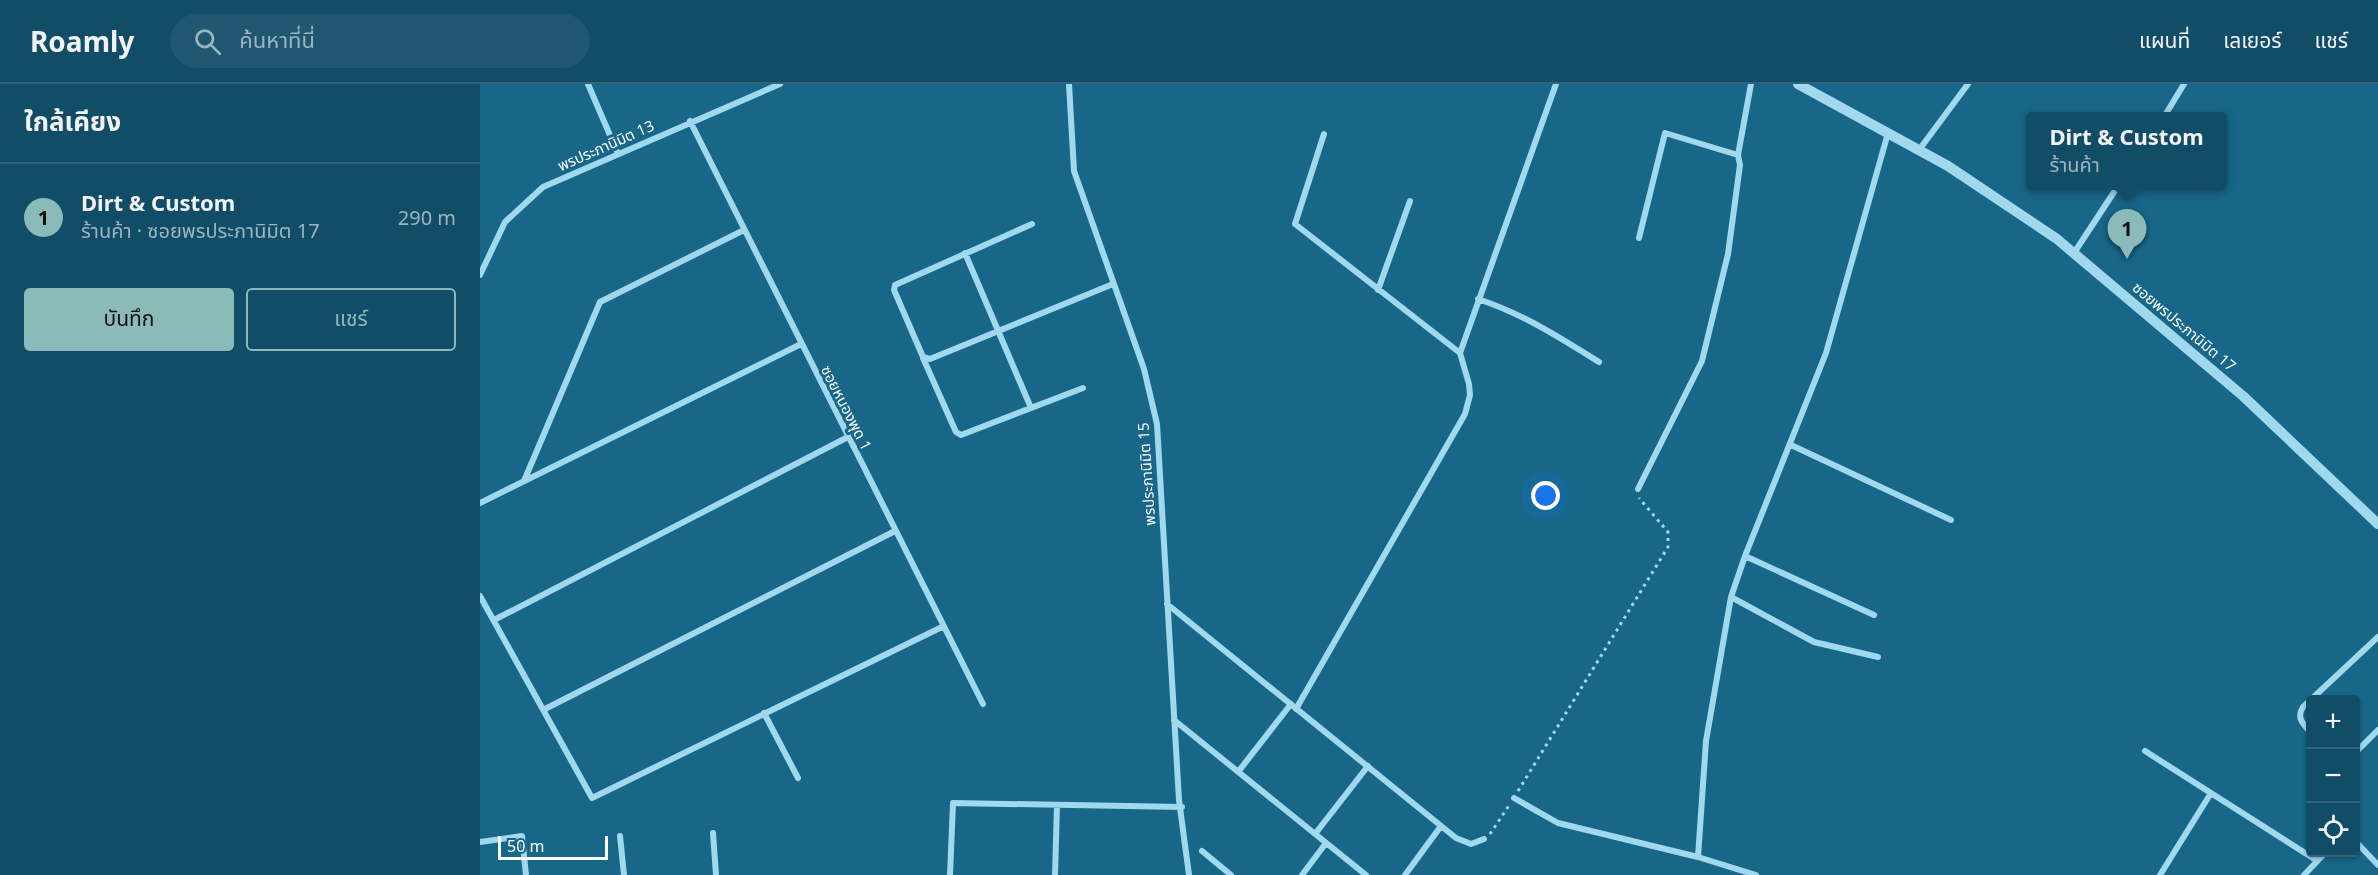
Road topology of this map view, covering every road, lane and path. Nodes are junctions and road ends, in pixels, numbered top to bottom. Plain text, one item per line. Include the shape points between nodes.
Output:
1 (588, 84) edge
2 (780, 84) edge
3 (1069, 84) edge
4 (1556, 84) edge
5 (1750, 84) edge
6 (1798, 84) edge
7 (1968, 84) edge
8 (2184, 84) edge
9 (2167, 112) edge
10 (690, 121) junction
11 (1888, 133) junction
12 (1324, 134) dead end
13 (1919, 150) junction
14 (618, 154) junction
15 (1738, 155) junction
16 (2115, 190) edge
17 (1410, 201) dead end
18 (1032, 224) dead end
19 (744, 230) junction
20 (1639, 238) dead end
21 (965, 253) junction
22 (2074, 253) junction
23 (480, 275) edge
24 (1113, 284) junction
25 (1378, 290) junction
26 (1478, 299) junction
27 (997, 331) junction
28 (801, 344) junction
29 (1460, 353) junction
30 (923, 357) junction
31 (1599, 362) dead end
32 (1083, 388) dead end
33 (1031, 408) junction
34 (848, 437) junction
35 (1791, 445) junction
36 (524, 481) junction
37 (1638, 489) joint
38 (480, 503) edge
39 (1951, 520) dead end
40 (2378, 524) edge
41 (895, 531) junction
42 (1745, 556) junction
43 (480, 596) edge
44 (1731, 597) junction
45 (1167, 604) junction
46 (1874, 615) dead end
47 (494, 620) junction
48 (942, 627) junction
49 (2378, 637) edge
50 (1878, 657) dead end
51 (2316, 695) edge
52 (983, 704) dead end
53 (2306, 704) edge
54 (1294, 706) junction
55 (543, 710) junction
56 (764, 712) junction
57 (1174, 720) junction
58 (2306, 728) edge
59 (2378, 730) edge
60 (2358, 749) edge
61 (2145, 751) dead end
62 (1368, 766) junction
63 (1238, 772) junction
64 (798, 778) dead end
65 (2211, 793) junction
66 (1514, 798) junction
67 (1057, 805) junction
68 (1182, 807) junction
69 (1441, 826) junction
70 (713, 833) dead end
71 (1315, 834) junction
72 (620, 836) dead end
73 (1484, 839) joint
74 (480, 842) edge
75 (1326, 843) junction
76 (2360, 847) edge
77 (1202, 851) dead end
78 (1698, 857) junction
79 (2320, 857) edge
80 (2316, 860) junction
81 (2378, 865) edge
82 (526, 875) edge
83 (624, 875) edge
84 (716, 875) edge
85 (950, 875) edge
86 (1055, 875) edge
87 (1189, 875) edge
88 (1231, 875) edge
89 (1302, 875) edge
90 (1366, 875) edge
91 (1405, 875) edge
92 (1756, 875) edge
93 (2160, 875) edge
94 (2304, 875) edge

1 - 14 street
2 - 10 street, พรประภานิมิต 13
3 - 24 street, พรประภานิมิต 15 via 1074,171
4 - 26 street
5 - 15 street
6 - 11 street, ซอยพรประภานิมิต 17
7 - 13 street
8 - 9 street
10 - 14 street, พรประภานิมิต 13
10 - 19 street, ซอยหนองพุด 1
11 - 13 street, ซอยพรประภานิมิต 17
11 - 35 street via 1826,353
12 - 25 street via 1294,224
13 - 22 street, ซอยพรประภานิมิต 17
14 - 23 street, พรประภานิมิต 13 via 543,187 505,222
15 - 20 street via 1665,133
15 - 37 street via 1728,254 1702,361
16 - 22 street
17 - 25 street
18 - 21 street
19 - 28 street, ซอยหนองพุด 1
19 - 36 street via 600,302
21 - 27 street
21 - 30 street via 900,280 894,287
22 - 40 street, ซอยพรประภานิมิต 17 via 2243,396
24 - 27 street
24 - 45 street, พรประภานิมิต 15 via 1144,369 1156,423
25 - 29 street
26 - 29 street
26 - 31 street via 1543,326
27 - 30 street via 930,359
27 - 33 street
28 - 34 street, ซอยหนองพุด 1
28 - 36 street
29 - 54 street via 1470,395 1465,414
30 - 33 street via 957,434 964,435
32 - 33 street
34 - 41 street, ซอยหนองพุด 1
34 - 47 street
35 - 39 street
35 - 42 street
36 - 38 street
37 - 66 path via 1642,504 1668,532 1668,547
41 - 48 street, ซอยหนองพุด 1
41 - 55 street
42 - 44 street
42 - 46 street
43 - 47 street
44 - 50 street via 1815,642
44 - 78 street via 1706,741
45 - 54 street
45 - 57 street, พรประภานิมิต 15
47 - 55 street
48 - 52 street, ซอยหนองพุด 1
48 - 56 street
49 - 51 street
53 - 58 street via 2299,716
54 - 62 street
54 - 63 street
55 - 56 street via 592,798
56 - 64 street
57 - 63 street
57 - 68 street, พรประภานิมิต 15
59 - 60 street
61 - 65 street
62 - 69 street
62 - 71 street
63 - 71 street
65 - 80 street
65 - 93 street
66 - 73 path
66 - 78 street via 1558,823
67 - 68 street
67 - 85 street via 953,803
67 - 86 street
68 - 87 street, พรประภานิมิต 15
69 - 73 street via 1467,843
69 - 91 street
70 - 84 street
71 - 75 street
72 - 83 street
74 - 82 street via 522,836
75 - 89 street
75 - 90 street
76 - 81 street
77 - 88 street
78 - 92 street
79 - 80 street
80 - 94 street

